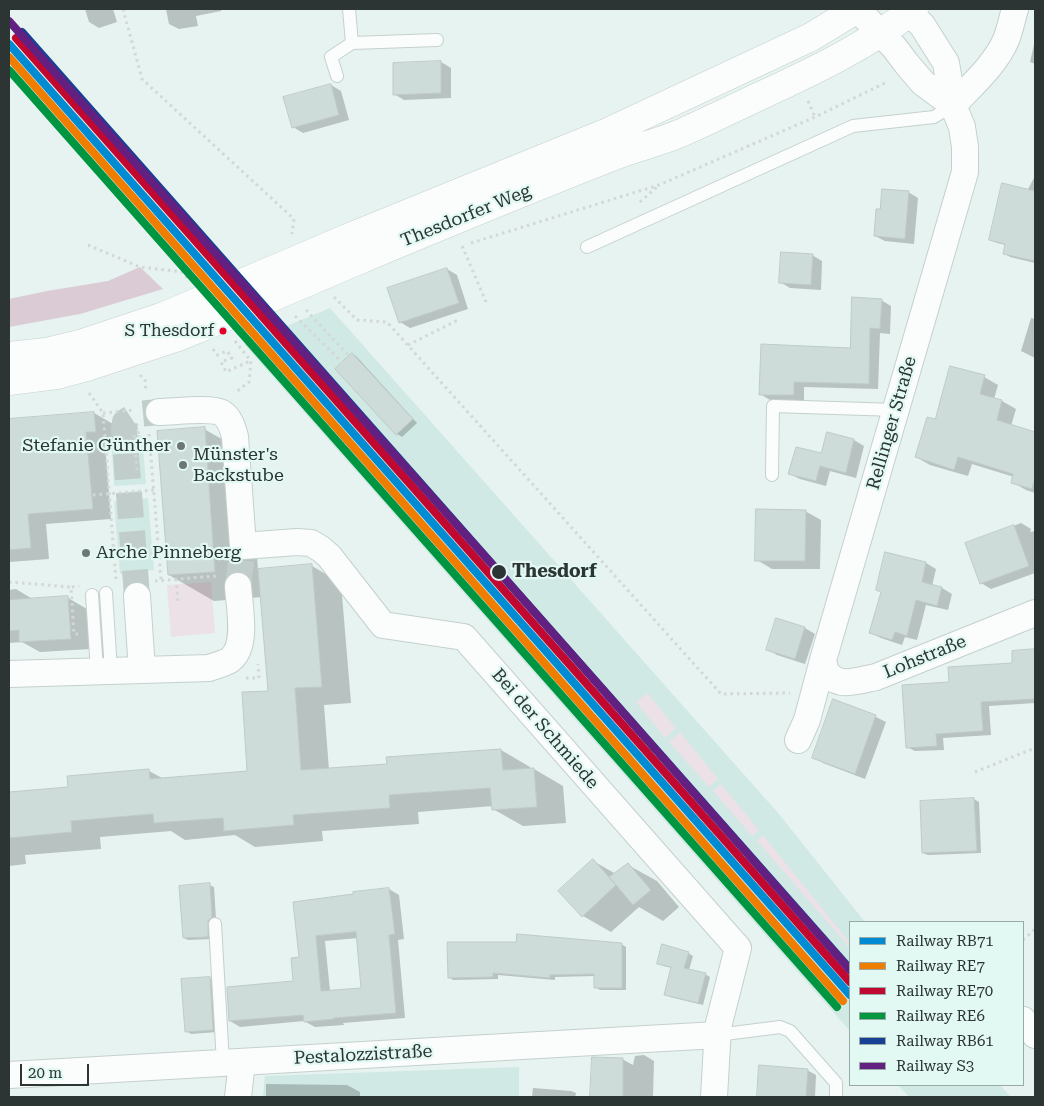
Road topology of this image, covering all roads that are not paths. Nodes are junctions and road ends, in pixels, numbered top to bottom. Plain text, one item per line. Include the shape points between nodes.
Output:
1 (349, 9) edge
2 (857, 9) edge
3 (909, 10) edge
4 (1013, 11) edge
5 (881, 33) junction
6 (437, 40) dead end
7 (352, 44) junction
8 (337, 76) dead end
9 (953, 105) junction
10 (587, 247) dead end
11 (357, 248) junction
12 (171, 326) junction
13 (9, 356) edge
14 (9, 381) edge
15 (896, 410) junction
16 (148, 416) tunnel mouth
17 (772, 475) dead end
18 (230, 581) tunnel mouth
19 (135, 587) tunnel mouth
20 (106, 593) dead end
21 (92, 595) dead end
22 (1035, 613) edge
23 (823, 660) junction
24 (142, 670) junction
25 (104, 671) junction
26 (9, 674) edge
27 (798, 740) dead end
28 (215, 924) dead end
29 (1024, 1021) edge
30 (717, 1035) junction
31 (1035, 1035) edge
32 (233, 1062) junction
33 (9, 1074) edge
34 (238, 1097) edge
35 (714, 1097) edge
36 (836, 1097) edge

1 - 7 lane
2 - 5 street
2 - 11 street, Thesdorfer Weg via 811,37
3 - 5 street, Thesdorfer Weg
3 - 9 street, Rellinger Straße via 946,63
4 - 9 street via 1006,40 995,60
5 - 9 street via 923,83
5 - 11 street, Thesdorfer Weg via 800,78 680,133
6 - 7 lane
7 - 8 lane via 331,57
9 - 10 lane via 934,117 853,126
9 - 15 street, Rellinger Straße via 962,127 965,172
11 - 12 street, Thesdorfer Weg, bridge
12 - 13 street, Thesdorfer Weg via 124,330 46,352
12 - 14 street, Thesdorfer Weg via 79,369
15 - 17 lane via 772,406
15 - 23 street, Rellinger Straße
16 - 30 street, Bei der Schmiede via 204,410 223,414 231,424 235,437 243,546 311,543 329,556 384,625 464,637 738,948
18 - 24 street via 242,636 231,660 209,668
19 - 24 street
20 - 25 lane
21 - 25 lane
22 - 23 street, Lohstraße via 876,677 858,681 840,682 828,674
23 - 27 street, Rellinger Straße via 807,720
24 - 25 street
25 - 26 street
28 - 32 lane
29 - 31 street
30 - 32 street, Pestalozzistraße
30 - 35 street
30 - 36 lane via 780,1028 790,1031 836,1083
32 - 33 street, Pestalozzistraße
32 - 34 street

